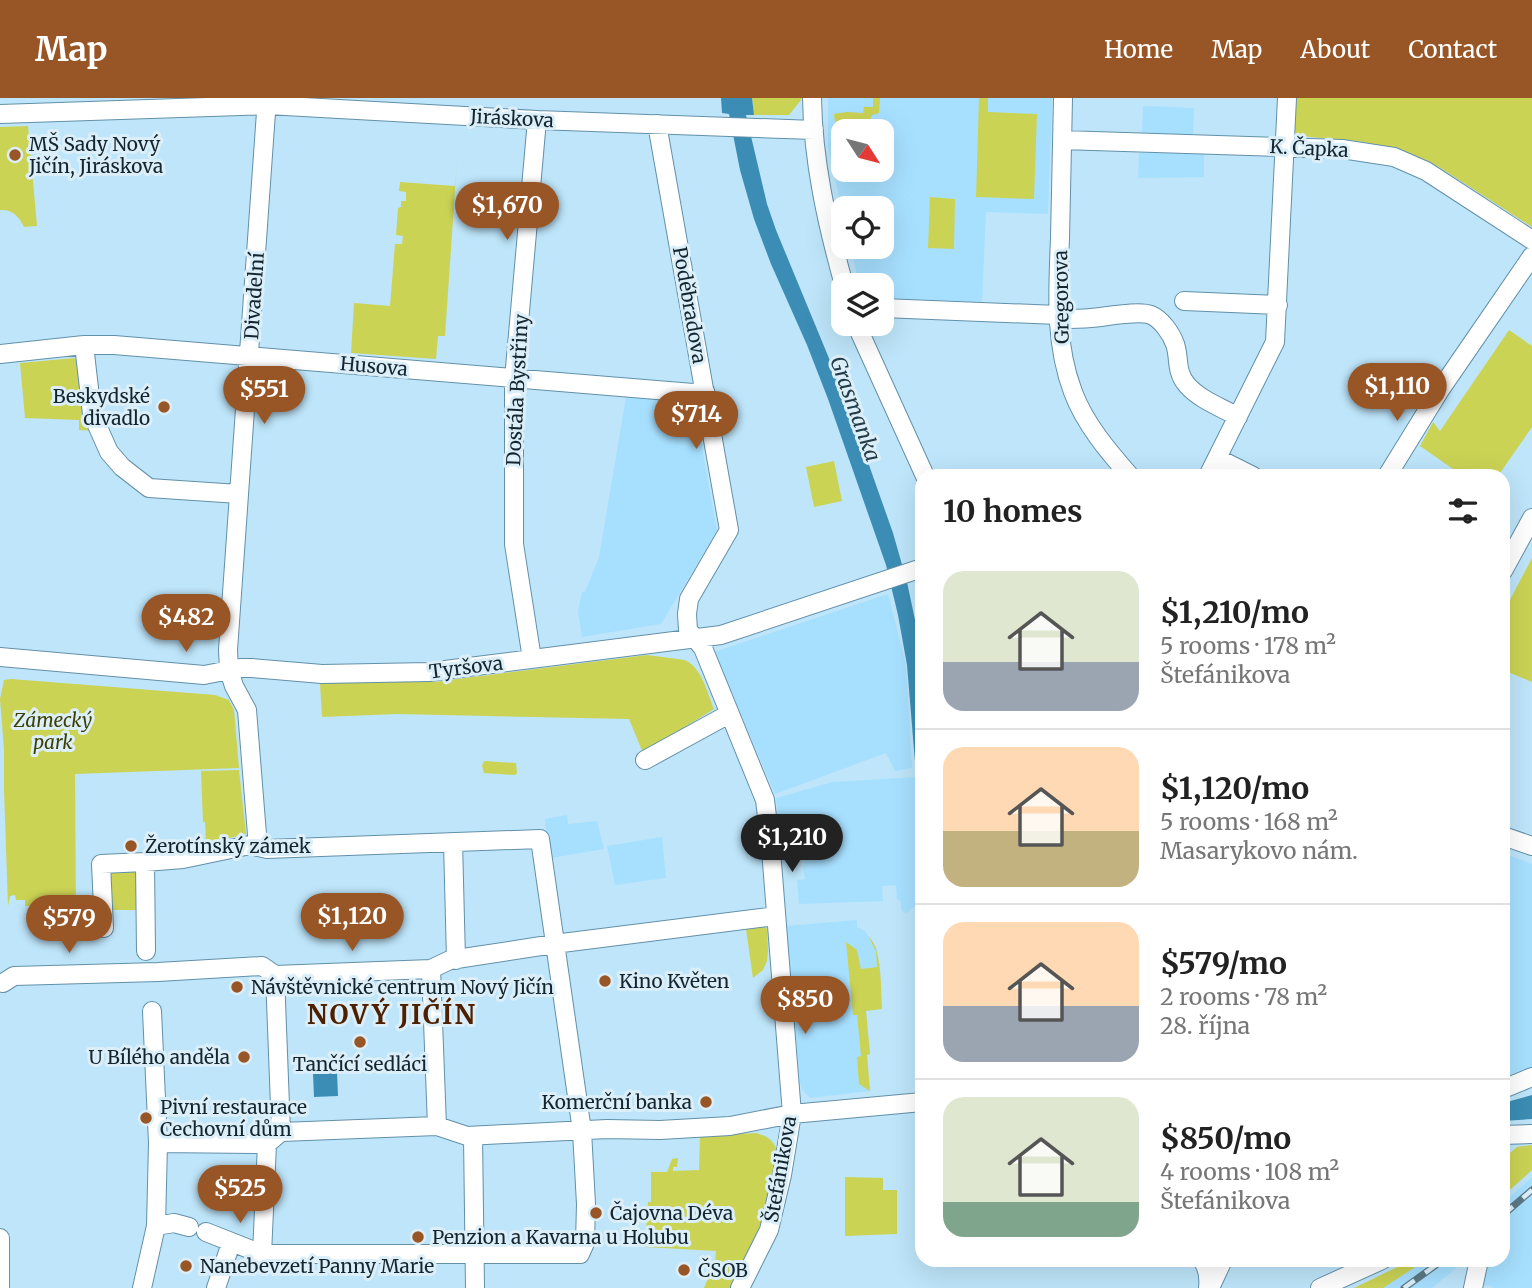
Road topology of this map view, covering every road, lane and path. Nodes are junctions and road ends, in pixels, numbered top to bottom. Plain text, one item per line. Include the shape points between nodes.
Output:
1 (812, 98) edge
2 (1063, 98) edge
3 (1287, 98) edge
4 (267, 102) edge
5 (0, 114) edge
6 (537, 120) junction
7 (657, 124) junction
8 (814, 130) junction
9 (1062, 139) junction
10 (1285, 146) junction
11 (1532, 240) edge
12 (1532, 256) edge
13 (841, 273) edge
14 (1184, 301) dead end
15 (1278, 305) junction
16 (894, 309) edge
17 (1058, 317) junction
18 (861, 336) edge
19 (85, 345) junction
20 (0, 354) edge
21 (250, 356) junction
22 (514, 379) junction
23 (705, 391) junction
24 (1238, 417) junction
25 (1217, 458) junction
26 (922, 469) edge
27 (1124, 469) edge
28 (1212, 469) edge
29 (1239, 469) edge
30 (1391, 469) edge
31 (239, 494) junction
32 (1532, 517) edge
33 (1510, 558) edge
34 (915, 570) edge
35 (695, 639) junction
36 (0, 657) edge
37 (532, 659) junction
38 (229, 670) junction
39 (729, 714) junction
40 (645, 760) dead end
41 (1510, 838) edge
42 (453, 842) junction
43 (1532, 846) edge
44 (258, 847) junction
45 (145, 862) junction
46 (776, 916) junction
47 (104, 928) dead end
48 (554, 944) junction
49 (456, 960) junction
50 (146, 962) junction
51 (431, 969) junction
52 (275, 975) junction
53 (1, 987) edge
54 (152, 1011) dead end
55 (1532, 1077) edge
56 (1510, 1085) edge
57 (915, 1103) edge
58 (792, 1114) junction
59 (437, 1126) junction
60 (582, 1131) junction
61 (1532, 1134) edge
62 (1510, 1135) edge
63 (473, 1136) junction
64 (274, 1138) junction
65 (158, 1143) junction
66 (156, 1226) junction
67 (0, 1238) edge
68 (231, 1243) junction
69 (262, 1254) junction
70 (476, 1254) junction
71 (1206, 1267) edge
72 (1220, 1267) edge
73 (1366, 1267) edge
74 (1478, 1267) edge
75 (0, 1288) edge
76 (142, 1288) edge
77 (216, 1288) edge
78 (475, 1288) edge
79 (740, 1288) edge
80 (1209, 1288) edge
81 (1320, 1288) edge
82 (1473, 1288) edge

1 - 8 street
2 - 9 street, Gregorova
3 - 10 street
4 - 5 street, Jiráskova
4 - 6 street, Jiráskova
4 - 21 street, Divadelní
6 - 7 street, Jiráskova
6 - 22 street, Dostála Bystřiny
7 - 8 street, Jiráskova
7 - 23 street, Poděbradova
8 - 13 street via 819,179
9 - 10 street, K. Čapka
9 - 17 street, Gregorova
10 - 11 street, K. Čapka via 1394,157 1426,171
10 - 15 street
12 - 30 street
14 - 15 street
15 - 24 street via 1275,342
16 - 17 street
17 - 24 street via 1152,315 1176,345 1178,368 1186,383
17 - 27 street, Gregorova via 1062,357 1073,393 1090,425
18 - 26 street
19 - 20 street, Husova
19 - 21 street, Husova
19 - 31 street via 92,414 109,452 122,467 149,488
21 - 22 street, Husova
21 - 31 street, Divadelní
22 - 23 street, Husova
22 - 37 street, Dostála Bystřiny via 514,544
23 - 35 street, Poděbradova via 729,530 689,599 688,630
24 - 25 street
25 - 28 street
25 - 29 street
31 - 38 street, Divadelní
32 - 33 street
34 - 35 street, Tyršova via 721,635
35 - 37 street, Tyršova
35 - 39 street, Štefánikova via 703,648
36 - 38 street, Tyršova via 204,675
37 - 38 street, Tyršova via 429,672
38 - 44 street via 247,710
39 - 40 street
39 - 46 street, Štefánikova via 765,800
41 - 43 street
42 - 44 street
42 - 48 street via 540,839
42 - 49 street
44 - 45 street
45 - 47 street via 101,864
45 - 50 street
46 - 48 street
46 - 58 street, Štefánikova
48 - 49 street
48 - 60 street
49 - 51 street
50 - 52 street via 262,966
50 - 53 street via 14,976
51 - 52 street
51 - 59 street
52 - 64 street
54 - 65 street
55 - 56 street
57 - 58 street
58 - 60 street via 730,1126
58 - 79 street, Štefánikova via 769,1230
59 - 63 street
59 - 64 street
60 - 63 street
60 - 70 street via 586,1203 585,1242 580,1254
61 - 62 street
63 - 70 street
64 - 65 street
64 - 69 street
65 - 66 street
66 - 68 street via 174,1223
66 - 76 street
67 - 75 street
68 - 69 street
68 - 77 street
69 - 70 street
70 - 78 street
71 - 80 street
72 - 80 street
73 - 81 street
74 - 82 street

